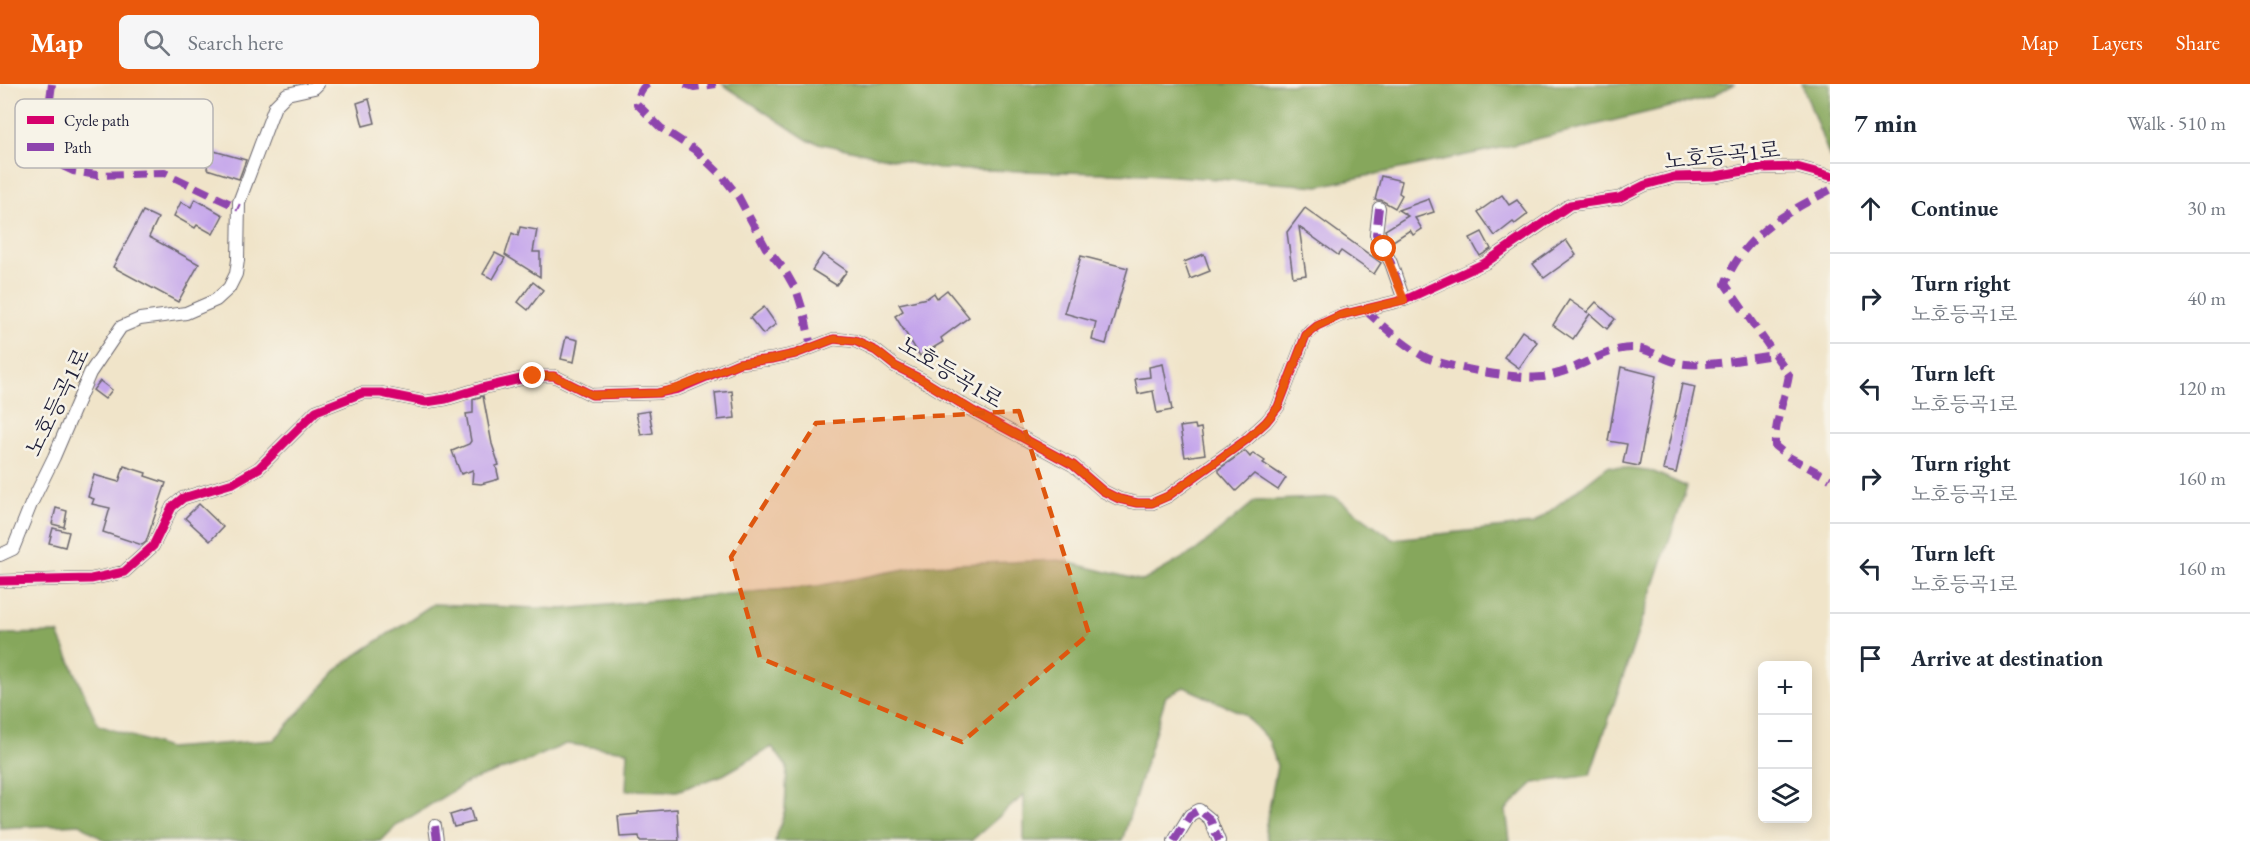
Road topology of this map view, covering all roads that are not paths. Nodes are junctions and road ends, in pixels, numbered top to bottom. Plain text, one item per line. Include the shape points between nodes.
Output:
1 (318, 84) edge
2 (1830, 176) edge
3 (1379, 208) dead end
4 (1404, 300) junction
5 (0, 555) edge
6 (0, 581) edge
7 (435, 826) dead end
8 (437, 841) edge
9 (1174, 841) edge
10 (1219, 841) edge

1 - 5 street, 노호등곡1로 via 287,94 275,106 239,202 238,260 229,288 216,300 186,313 140,319 121,327 90,373 14,549
2 - 4 street, 노호등곡1로 via 1797,167 1674,177 1619,198 1570,205 1485,263
3 - 4 street via 1376,234
4 - 6 street, 노호등곡1로 via 1341,315 1317,326 1306,335 1278,407 1266,422 1168,496 1152,503 1119,499 1103,491 1073,465 895,366 876,351 855,341 834,339 795,354 739,363 658,393 592,395 554,376 533,376 426,402 362,393 316,411 259,468 233,483 183,498 172,507 153,546 124,572 91,579
7 - 8 street
9 - 10 street via 1190,815 1199,810 1210,819

